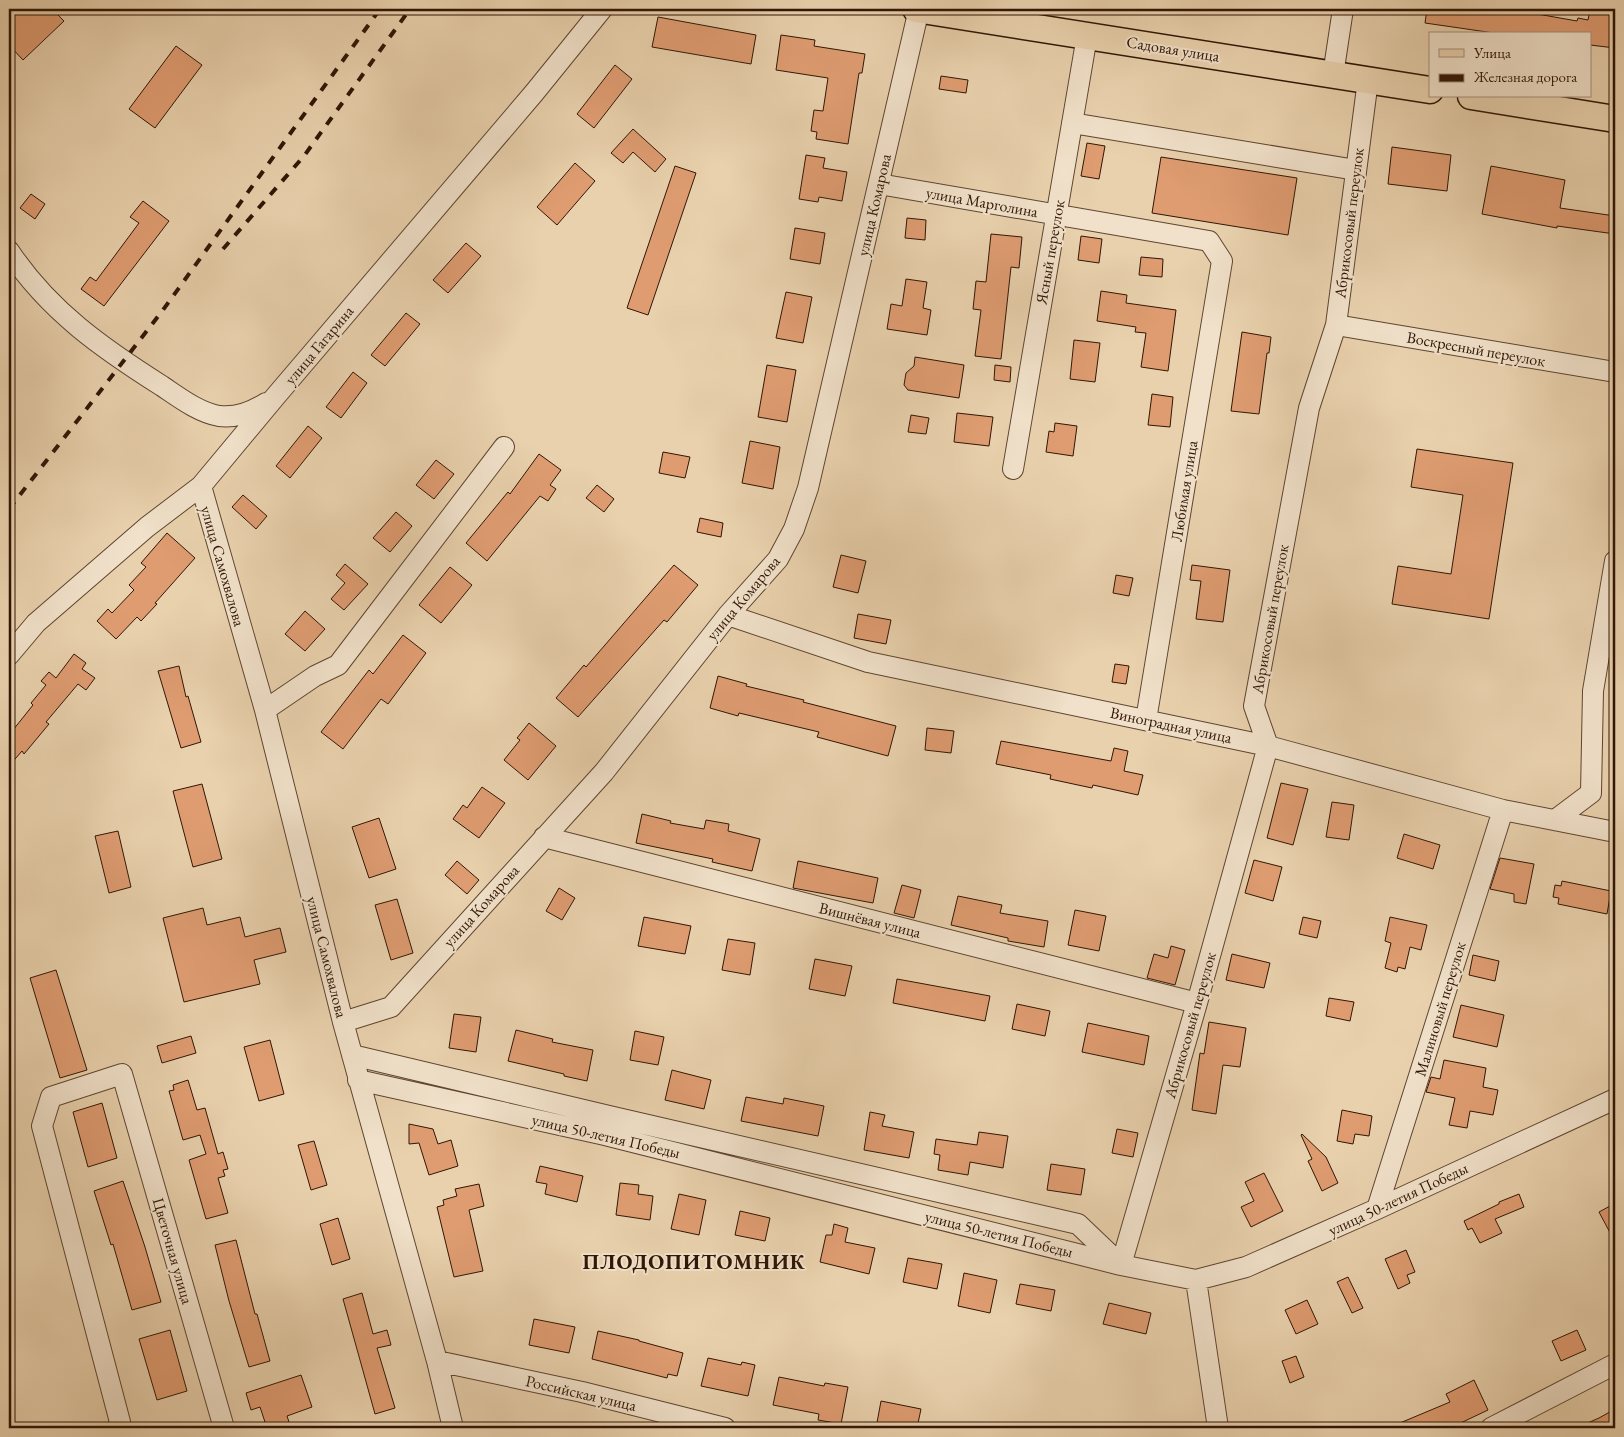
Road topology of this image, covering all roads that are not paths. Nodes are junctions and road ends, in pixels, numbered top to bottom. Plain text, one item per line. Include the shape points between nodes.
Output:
1 (602, 9) edge
2 (918, 9) edge
3 (1343, 9) edge
4 (1087, 36) junction
5 (1333, 75) junction
6 (1368, 80) junction
7 (1429, 90) edge
8 (1484, 98) edge
9 (1615, 119) edge
10 (1072, 123) junction
11 (1356, 170) junction
12 (879, 184) junction
13 (1056, 215) junction
14 (9, 251) edge
15 (1222, 261) joint
16 (1336, 325) junction
17 (1615, 372) edge
18 (275, 397) junction
19 (504, 447) dead end
20 (1013, 469) dead end
21 (201, 486) junction
22 (1615, 561) edge
23 (728, 615) junction
24 (9, 655) edge
25 (265, 710) junction
26 (1146, 720) junction
27 (1268, 746) junction
28 (1503, 810) junction
29 (1555, 820) junction
30 (1615, 832) edge
31 (544, 836) junction
32 (1196, 1003) junction
33 (343, 1022) junction
34 (352, 1055) junction
35 (358, 1080) junction
36 (1615, 1099) edge
37 (1377, 1209) junction
38 (1121, 1265) junction
39 (1196, 1280) junction
40 (437, 1361) junction
41 (1615, 1364) edge
42 (117, 1428) edge
43 (224, 1428) edge
44 (454, 1428) edge
45 (725, 1428) edge
46 (1218, 1428) edge
47 (1491, 1428) edge

1 - 18 street, улица Гагарина via 528,101
2 - 4 main road, Садовая улица
2 - 12 street, улица Комарова
3 - 5 street
4 - 5 main road, Садовая улица
4 - 10 street, Ясный переулок
5 - 6 main road, Садовая улица
6 - 7 main road, Садовая улица
6 - 11 street, Абрикосовый переулок
8 - 9 main road
10 - 11 street
10 - 13 street, Ясный переулок
11 - 16 street, Абрикосовый переулок
12 - 13 street, улица Марголина
12 - 23 street, улица Комарова via 808,488 794,529 778,559
13 - 15 street, улица Марголина via 1209,241
13 - 20 street, Ясный переулок
14 - 18 street via 45,298 72,323 122,361 196,408 218,416 234,416 251,412
15 - 26 street, Любимая улица
16 - 17 street, Воскресный переулок
16 - 27 street, Абрикосовый переулок via 1309,408 1254,706
18 - 21 street, улица Гагарина
19 - 25 street via 338,665 315,676
21 - 24 street, улица Гагарина via 147,527 43,617
21 - 25 street, улица Самохвалова
22 - 29 street via 1593,691 1591,793
23 - 26 street, Виноградная улица via 868,662
23 - 31 street, улица Комарова via 604,772
25 - 33 street, улица Самохвалова
26 - 27 street, Виноградная улица
27 - 28 street, Виноградная улица
27 - 32 street, Абрикосовый переулок
28 - 29 street, Виноградная улица
28 - 37 street, Малиновый переулок
29 - 30 street, Виноградная улица
31 - 32 street, Вишнёвая улица
31 - 33 street, улица Комарова via 391,1007
32 - 38 street, Абрикосовый переулок
33 - 34 street, улица Самохвалова
34 - 35 street, улица Самохвалова
34 - 38 street via 1078,1224
35 - 38 street, улица 50-летия Победы via 605,1135
35 - 40 street, улица Самохвалова
36 - 37 street, улица 50-летия Победы
37 - 39 street, улица 50-летия Победы via 1246,1267
38 - 39 street, улица 50-летия Победы
39 - 46 street
40 - 44 street, улица Самохвалова
40 - 45 street, Российская улица via 582,1392
41 - 47 street
42 - 43 street, Цветочная улица via 120,1422 42,1126 51,1097 122,1074

